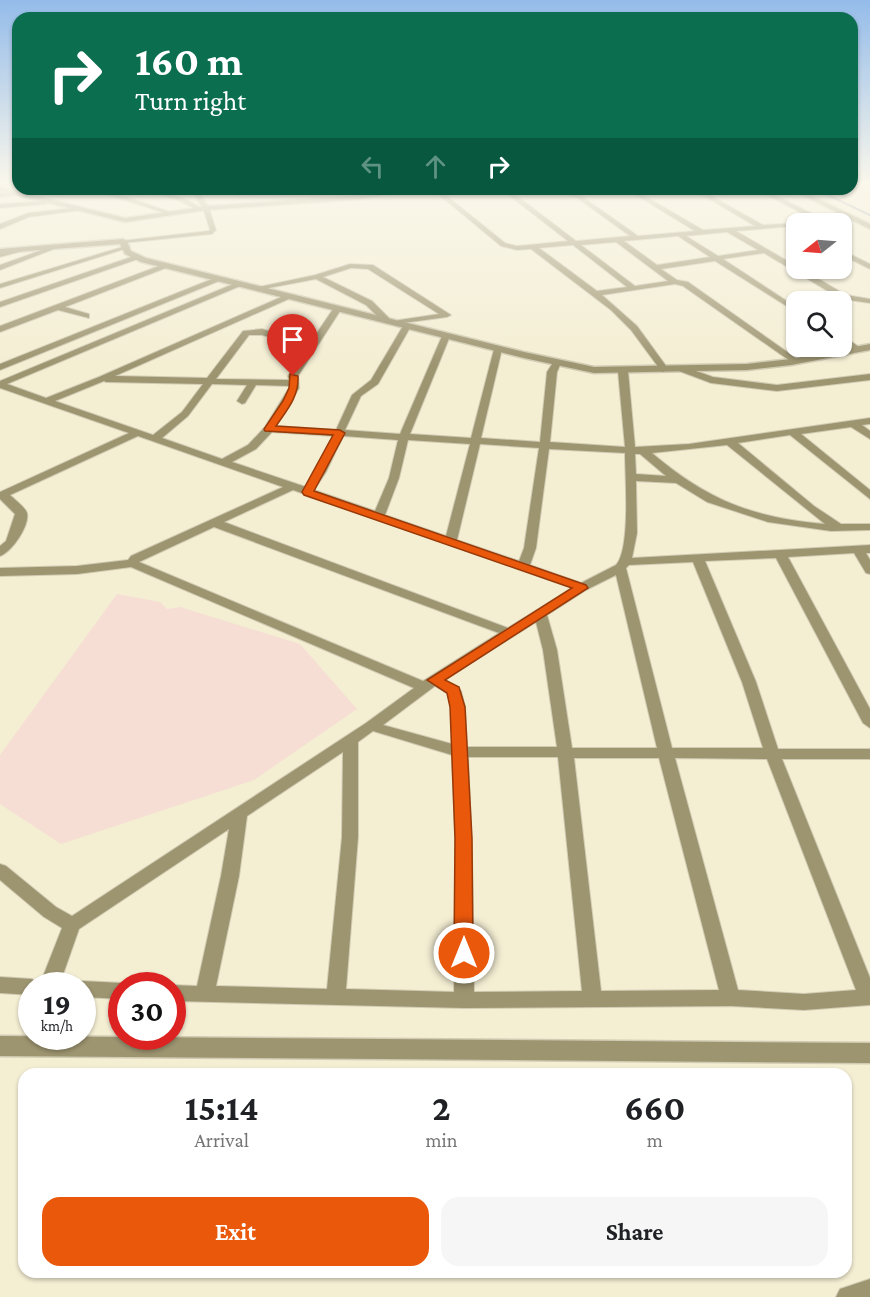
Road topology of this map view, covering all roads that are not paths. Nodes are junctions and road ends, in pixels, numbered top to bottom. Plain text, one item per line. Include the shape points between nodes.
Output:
1 (123, 244) edge
2 (111, 245) edge
3 (121, 245) edge
4 (505, 245) edge
5 (558, 245) edge
6 (575, 245) edge
7 (625, 245) edge
8 (695, 245) edge
9 (754, 245) edge
10 (55, 247) junction
11 (533, 247) junction
12 (765, 251) junction
13 (0, 253) edge
14 (852, 257) edge
15 (136, 258) junction
16 (716, 258) junction
17 (166, 266) junction
18 (657, 267) junction
19 (870, 267) edge
20 (0, 268) edge
21 (317, 277) junction
22 (220, 279) junction
23 (675, 282) junction
24 (241, 284) junction
25 (0, 286) edge
26 (258, 288) junction
27 (635, 289) junction
28 (594, 294) junction
29 (288, 296) junction
30 (870, 301) edge
31 (786, 304) edge
32 (0, 305) edge
33 (57, 307) junction
34 (338, 308) junction
35 (86, 316) dead end
36 (390, 321) junction
37 (407, 326) junction
38 (0, 329) edge
39 (446, 336) junction
40 (852, 346) edge
41 (870, 347) edge
42 (498, 349) junction
43 (856, 349) junction
44 (282, 353) dead end
45 (796, 361) junction
46 (557, 363) junction
47 (0, 367) edge
48 (682, 369) junction
49 (623, 370) junction
50 (664, 370) junction
51 (870, 377) edge
52 (102, 378) junction
53 (210, 382) junction
54 (254, 382) junction
55 (293, 383) junction
56 (2, 388) edge
57 (46, 401) junction
58 (242, 401) dead end
59 (870, 421) edge
60 (854, 423) junction
61 (269, 429) junction
62 (792, 432) junction
63 (137, 433) junction
64 (340, 433) junction
65 (870, 436) edge
66 (155, 438) junction
67 (403, 438) junction
68 (477, 441) junction
69 (729, 441) junction
70 (545, 445) junction
71 (637, 450) junction
72 (222, 463) junction
73 (630, 477) junction
74 (677, 480) junction
75 (291, 487) junction
76 (308, 492) junction
77 (2, 496) edge
78 (870, 496) edge
79 (378, 517) junction
80 (215, 523) junction
81 (870, 528) edge
82 (841, 530) junction
83 (451, 542) junction
84 (11, 543) junction
85 (864, 550) edge
86 (0, 552) edge
87 (780, 554) junction
88 (698, 559) junction
89 (132, 563) junction
90 (622, 565) junction
91 (523, 567) junction
92 (870, 570) edge
93 (4, 571) edge
94 (582, 588) junction
95 (540, 613) junction
96 (510, 633) junction
97 (430, 684) junction
98 (870, 723) edge
99 (371, 726) junction
100 (350, 741) junction
101 (461, 752) junction
102 (565, 753) junction
103 (666, 754) junction
104 (774, 754) junction
105 (870, 754) edge
106 (239, 815) junction
107 (0, 870) edge
108 (72, 925) junction
109 (54, 972) edge
110 (0, 985) edge
111 (18, 986) edge
112 (186, 993) edge
113 (205, 994) junction
114 (336, 997) junction
115 (869, 997) edge
116 (731, 998) junction
117 (592, 999) junction
118 (464, 1000) junction
119 (18, 1043) edge
120 (96, 1043) edge
121 (0, 1046) edge
122 (870, 1053) edge
123 (870, 1291) edge
124 (848, 1297) edge

1 - 15 street
2 - 10 street
3 - 25 street
4 - 11 street
5 - 11 street
6 - 27 street
7 - 18 street
8 - 16 street
9 - 12 street
10 - 13 street
10 - 20 street
11 - 28 street
12 - 16 street
12 - 30 street via 844,297
14 - 19 street
15 - 17 street
15 - 32 street
16 - 18 street
16 - 31 street
17 - 22 street
17 - 33 street
18 - 23 street
21 - 26 street
21 - 36 street via 369,303
21 - 36 street via 350,266 370,267 447,315
22 - 24 street
22 - 47 street
23 - 27 street
23 - 45 street via 692,289
24 - 26 street
24 - 56 street
26 - 29 street
27 - 28 street
28 - 50 street via 624,318
29 - 34 street
29 - 52 street
33 - 35 street
33 - 38 street
34 - 36 street
34 - 55 street via 293,376
36 - 37 street
37 - 39 street
37 - 64 street via 375,382 357,395
39 - 42 street
39 - 67 street
40 - 43 street
41 - 43 street
42 - 46 street
42 - 68 street
43 - 45 street
44 - 53 street via 279,337 246,333
45 - 48 street
46 - 49 street via 594,370
46 - 70 street via 552,372
48 - 50 street
48 - 51 street via 711,380 777,388
49 - 50 street
49 - 71 street
52 - 53 street
52 - 57 street
53 - 54 street
53 - 66 street via 185,414
54 - 55 street
54 - 58 street
55 - 61 street via 288,401
56 - 57 street
57 - 63 street
59 - 60 street
60 - 62 street
60 - 65 street
61 - 64 street
61 - 72 street via 252,447
62 - 69 street
62 - 78 street
63 - 66 street
63 - 77 street
64 - 67 street
64 - 76 street
66 - 72 street
67 - 68 street
67 - 79 street via 394,478
68 - 70 street
68 - 83 street
69 - 71 street
69 - 82 street
70 - 71 street
70 - 91 street via 530,548
71 - 73 street
71 - 74 street
72 - 75 street
73 - 74 street
73 - 90 street via 631,533
74 - 82 street via 710,500 739,510
75 - 76 street
75 - 80 street
76 - 79 street
77 - 84 street via 21,513
79 - 83 street
80 - 89 street
80 - 96 street
81 - 82 street
83 - 91 street
84 - 86 street
84 - 93 street
85 - 87 street
85 - 92 street
87 - 88 street
87 - 98 street
88 - 90 street
88 - 104 street
89 - 93 street via 77,570
89 - 97 street via 390,671
90 - 94 street
90 - 103 street
91 - 94 street
94 - 95 street
95 - 96 street
95 - 102 street via 550,650
96 - 97 street
97 - 99 street
97 - 101 street via 454,690
99 - 100 street
99 - 101 street
100 - 106 street
100 - 114 street via 350,859
101 - 102 street
101 - 118 street
102 - 103 street
102 - 117 street
103 - 104 street
103 - 116 street
104 - 105 street
104 - 115 street
106 - 108 street
106 - 113 street
107 - 108 street via 50,912
108 - 109 street
110 - 111 street
112 - 113 street
113 - 114 street
114 - 118 street
115 - 116 street via 804,1002
116 - 117 street
117 - 118 street
119 - 121 street
120 - 122 street via 355,1051
123 - 124 street

